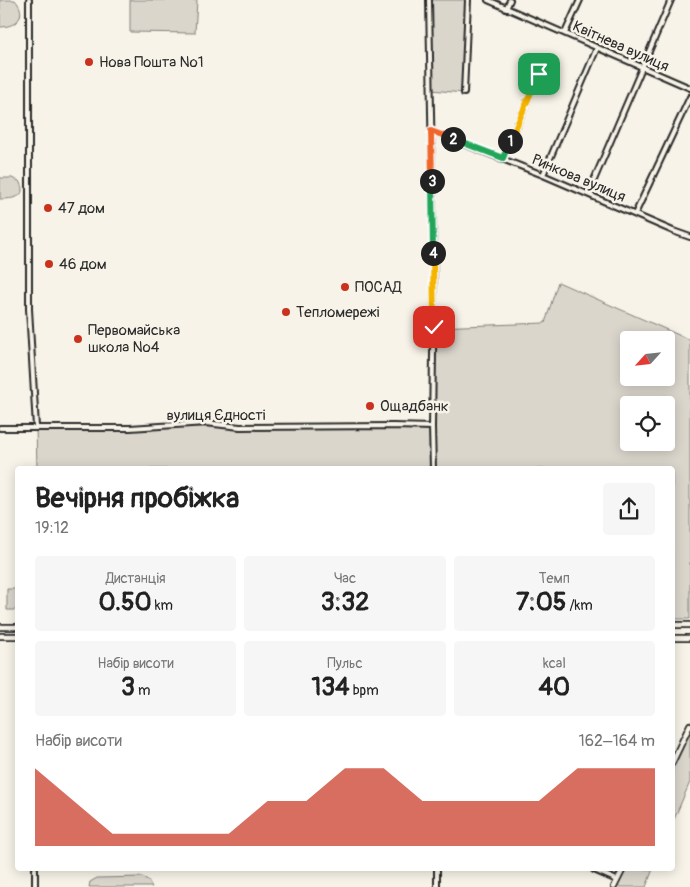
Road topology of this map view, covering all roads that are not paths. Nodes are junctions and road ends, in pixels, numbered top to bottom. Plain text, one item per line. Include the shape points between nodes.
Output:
1 (28, 0) edge
2 (430, 0) edge
3 (468, 0) edge
4 (488, 0) edge
5 (510, 0) edge
6 (580, 0) edge
7 (671, 0) edge
8 (506, 8) junction
9 (565, 33) junction
10 (597, 48) junction
11 (642, 68) junction
12 (539, 74) dead end
13 (690, 88) edge
14 (464, 93) dead end
15 (690, 97) edge
16 (431, 131) junction
17 (503, 158) junction
18 (543, 174) junction
19 (588, 194) junction
20 (635, 214) junction
21 (690, 237) edge
22 (0, 428) edge
23 (36, 428) junction
24 (432, 428) junction
25 (433, 466) edge
26 (675, 625) edge
27 (690, 625) edge
28 (15, 627) edge
29 (0, 628) edge
30 (0, 636) edge
31 (15, 636) edge
32 (675, 638) edge
33 (690, 638) edge
34 (690, 725) edge
35 (675, 757) edge
36 (35, 871) edge
37 (437, 871) edge
38 (596, 871) edge
39 (622, 871) edge
40 (617, 880) junction
41 (35, 887) edge
42 (437, 887) edge
43 (614, 887) edge

1 - 23 street via 29,309
2 - 16 street
3 - 14 street
4 - 8 street, Квітнева вулиця
5 - 8 street
6 - 9 street
7 - 11 street
8 - 9 street, Квітнева вулиця
9 - 10 street, Квітнева вулиця
10 - 11 street, Квітнева вулиця
10 - 18 street
11 - 13 street, Квітнева вулиця
11 - 19 street
12 - 17 street
15 - 20 street
16 - 17 street, Ринкова вулиця
16 - 24 street
17 - 18 street, Ринкова вулиця
18 - 19 street, Ринкова вулиця
19 - 20 street, Ринкова вулиця
20 - 21 street, Ринкова вулиця
22 - 23 street, вулиця Єдності
23 - 24 street, вулиця Єдності via 206,424
24 - 25 street
26 - 27 street
28 - 29 street
30 - 31 street
32 - 33 street
34 - 35 street
36 - 41 street
37 - 42 street
38 - 40 street
39 - 40 street
40 - 43 street

